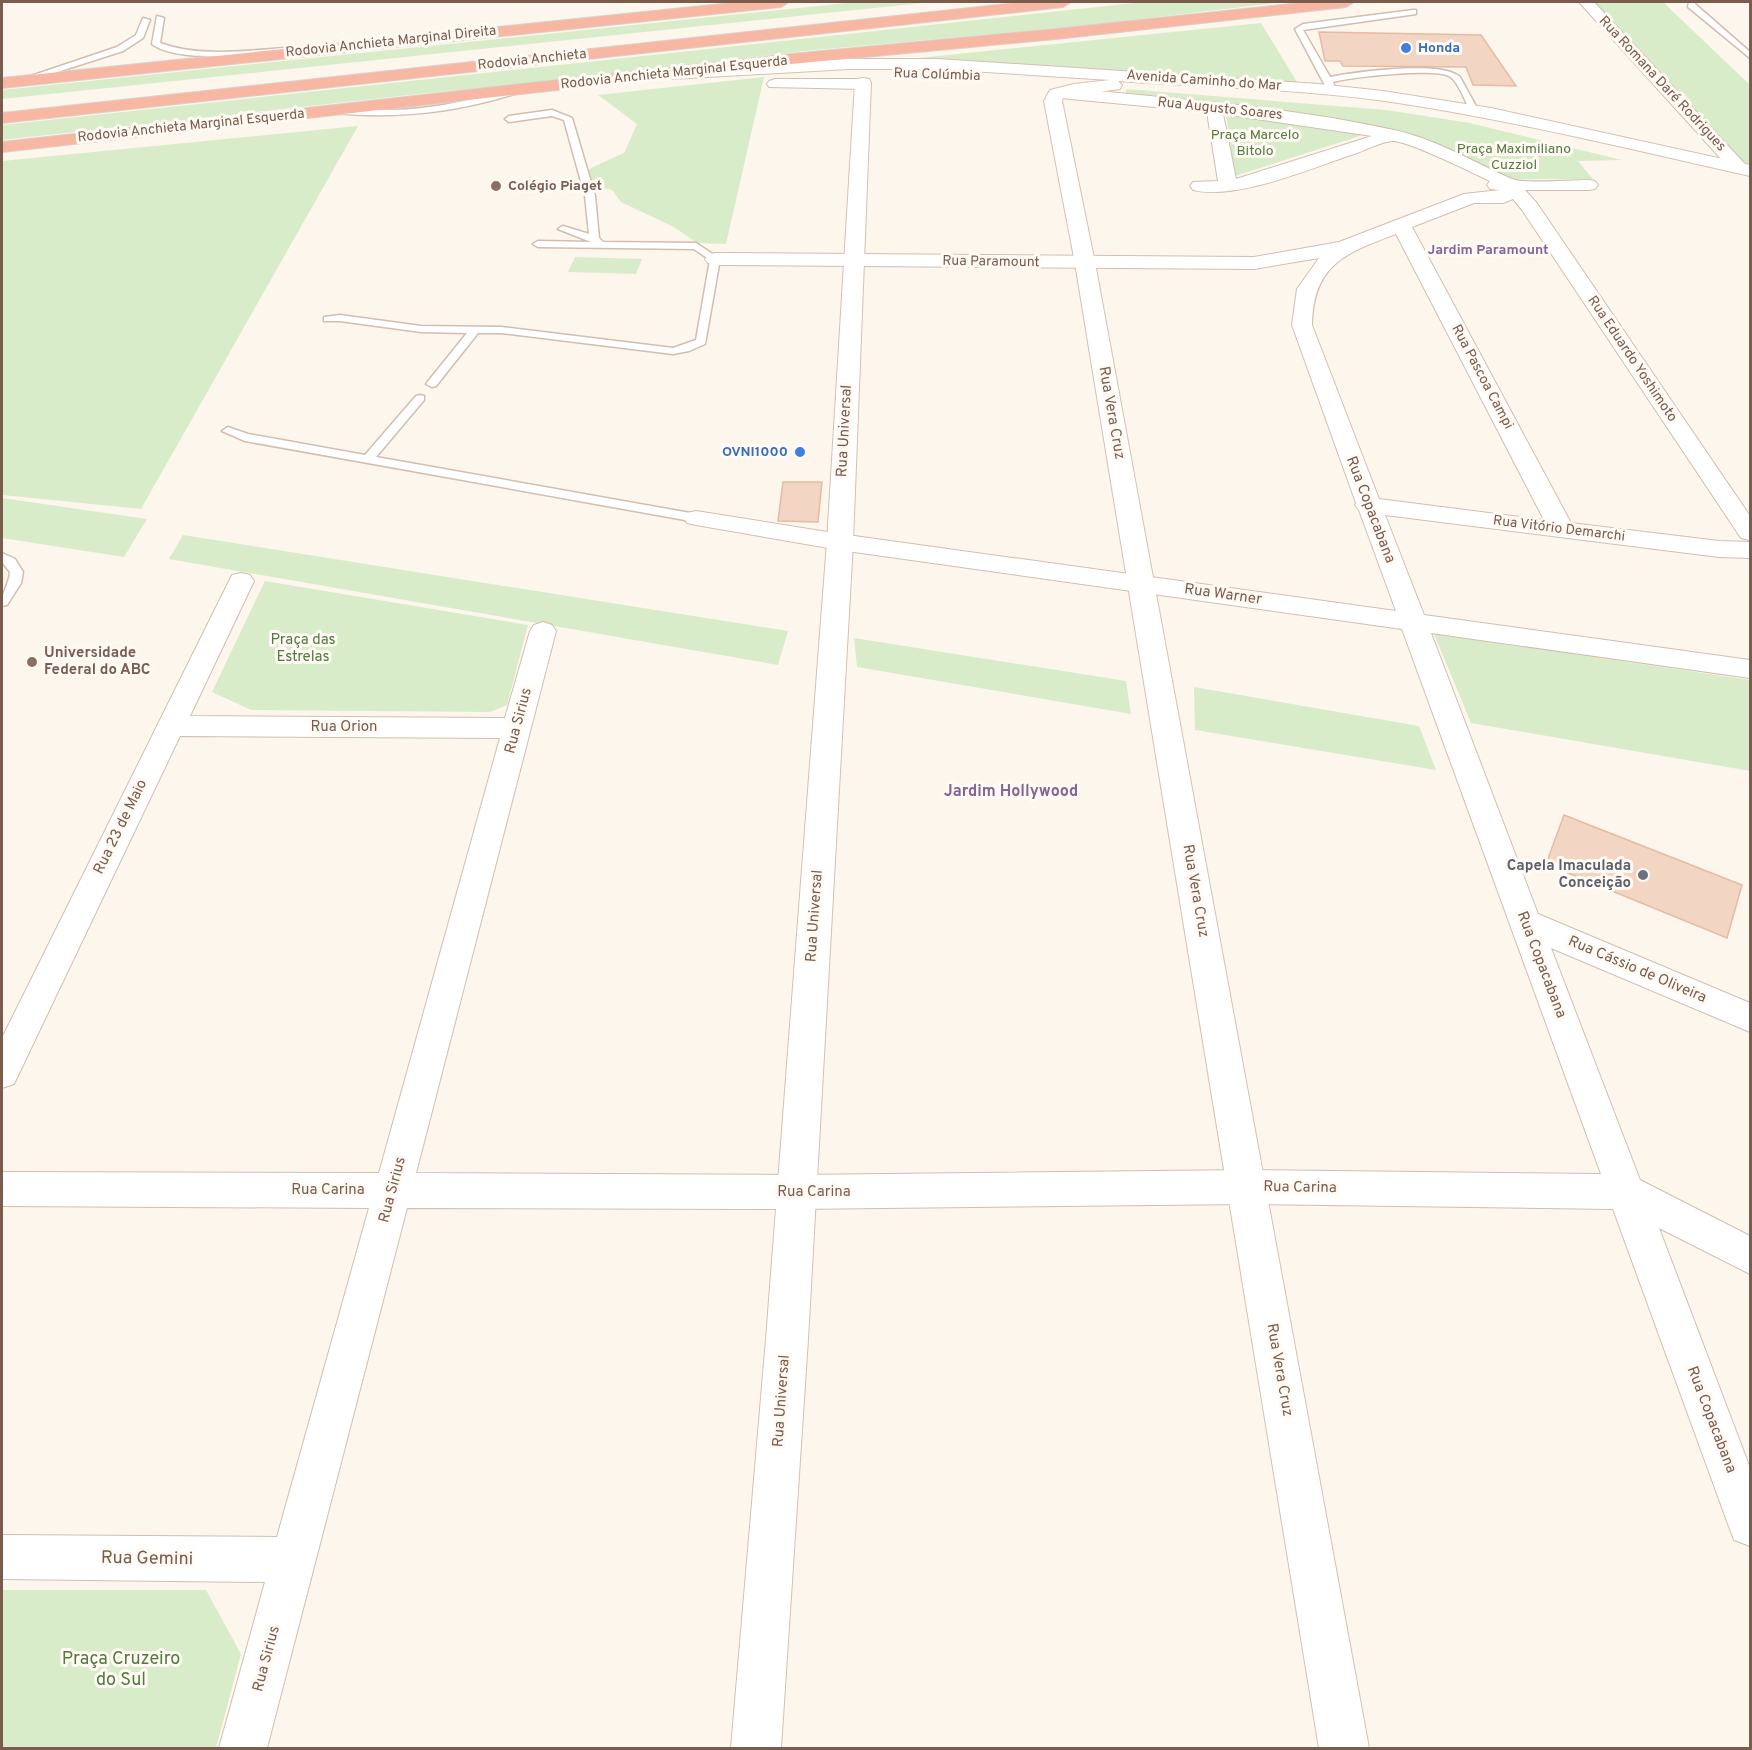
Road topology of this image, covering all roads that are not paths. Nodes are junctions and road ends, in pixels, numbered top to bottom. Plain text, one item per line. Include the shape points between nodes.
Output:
1 (781, 2) edge
2 (992, 2) edge
3 (1063, 2) edge
4 (1346, 2) edge
5 (1586, 2) edge
6 (1692, 2) edge
7 (1413, 12) dead end
8 (159, 18) dead end
9 (146, 20) dead end
10 (352, 46) junction
11 (1750, 56) edge
12 (722, 72) junction
13 (650, 75) junction
14 (1014, 79) junction
15 (21, 81) junction
16 (2, 83) edge
17 (775, 84) dead end
18 (863, 84) junction
19 (1114, 85) junction
20 (1330, 85) junction
21 (1056, 94) junction
22 (513, 98) junction
23 (2, 106) edge
24 (332, 110) junction
25 (1474, 110) junction
26 (1215, 113) dead end
27 (536, 115) junction
28 (2, 118) edge
29 (509, 119) dead end
30 (1394, 135) junction
31 (2, 147) edge
32 (1744, 169) edge
33 (1750, 182) edge
34 (1588, 185) dead end
35 (1199, 186) dead end
36 (1228, 186) junction
37 (1511, 186) junction
38 (1401, 225) junction
39 (563, 229) dead end
40 (598, 242) junction
41 (538, 244) dead end
42 (1344, 247) junction
43 (715, 259) junction
44 (854, 261) junction
45 (1267, 262) junction
46 (1085, 264) junction
47 (1320, 268) junction
48 (328, 319) dead end
49 (474, 330) junction
50 (432, 384) dead end
51 (420, 398) dead end
52 (228, 431) dead end
53 (368, 460) junction
54 (1367, 505) junction
55 (696, 519) joint
56 (1562, 530) junction
57 (1750, 533) edge
58 (840, 542) junction
59 (1750, 550) edge
60 (2, 557) edge
61 (241, 581) dead end
62 (1141, 583) junction
63 (2, 602) edge
64 (1411, 620) junction
65 (543, 631) dead end
66 (1750, 669) edge
67 (171, 726) junction
68 (517, 728) junction
69 (1524, 922) junction
70 (1750, 1018) edge
71 (2, 1073) edge
72 (1247, 1187) junction
73 (2, 1189) edge
74 (393, 1191) junction
75 (796, 1192) junction
76 (1626, 1192) junction
77 (1750, 1256) edge
78 (1750, 1524) edge
79 (2, 1557) edge
80 (294, 1560) junction
81 (243, 1749) edge
82 (756, 1749) edge
83 (1344, 1749) edge

1 - 10 highway, Rodovia Anchieta Marginal Direita
2 - 23 highway, Rodovia Anchieta
3 - 28 highway, Rodovia Anchieta
4 - 13 highway, Rodovia Anchieta Marginal Esquerda
5 - 32 street, Rua Romana Daré Rodrigues
6 - 11 lane
7 - 20 lane via 1299,29
8 - 10 lane via 156,44 171,49 214,52
9 - 15 lane via 140,36 120,49
10 - 15 highway, Rodovia Anchieta Marginal Direita
12 - 13 street, Avenida Caminho do Mar
12 - 18 street via 830,73 851,76
12 - 20 street, Avenida Caminho do Mar via 849,64 930,64
13 - 22 highway, Rodovia Anchieta Marginal Esquerda
14 - 18 street, Rua Colúmbia via 897,72 873,76
14 - 19 street, Rua Colúmbia
14 - 21 street, Rua Colúmbia
15 - 16 highway, Rodovia Anchieta Marginal Direita
17 - 18 street
18 - 44 street, Rua Universal
19 - 21 street via 1074,88
19 - 33 street, Avenida Caminho do Mar via 1417,110 1558,137
20 - 25 street, Avenida Caminho do Mar
20 - 25 lane via 1372,71 1443,72 1457,79
21 - 30 street, Rua Augusto Soares via 1240,110
21 - 46 street, Rua Vera Cruz via 1053,101
22 - 24 highway, Rodovia Anchieta Marginal Esquerda
22 - 24 lane via 465,110 385,114
22 - 27 lane
24 - 31 highway, Rodovia Anchieta Marginal Esquerda
25 - 32 street, Avenida Caminho do Mar
26 - 36 street
27 - 29 lane
27 - 40 lane via 552,113 568,118 590,196
30 - 36 street
30 - 37 street, Rua Augusto Soares via 1434,149
34 - 37 street, Rua Augusto Soares
35 - 36 street
37 - 38 street, Rua Paramount via 1503,197 1471,198
37 - 57 street, Rua Eduardo Yoshimoto via 1529,206
38 - 42 street, Rua Paramount
38 - 56 street, Rua Pascoa Campi
39 - 40 lane
40 - 41 lane
40 - 43 lane via 696,246
42 - 45 street, Rua Paramount
42 - 47 street, Rua Copacabana
43 - 44 street, Rua Paramount
43 - 49 lane via 703,338 685,350
44 - 46 street, Rua Paramount
44 - 58 street, Rua Universal
45 - 46 street, Rua Paramount
45 - 47 street, Rua Paramount
46 - 62 street, Rua Vera Cruz
47 - 54 street, Rua Copacabana via 1307,287 1302,325
48 - 49 lane
49 - 50 lane
51 - 53 lane
52 - 53 lane
53 - 55 lane
54 - 56 street, Rua Vitório Demarchi
54 - 64 street, Rua Copacabana
55 - 58 street, Rua Warner
56 - 59 street, Rua Vitório Demarchi
58 - 62 street, Rua Warner
58 - 75 street, Rua Universal
60 - 63 lane via 15,566 17,578
61 - 67 street, Rua 23 de Maio
62 - 64 street, Rua Warner
62 - 72 street, Rua Vera Cruz
64 - 66 street, Rua Warner
64 - 69 street, Rua Copacabana
65 - 68 street, Rua Sirius
67 - 68 street, Rua Orion
67 - 71 street, Rua 23 de Maio
68 - 74 street, Rua Sirius
69 - 70 street, Rua Cássio de Oliveira
69 - 76 street, Rua Copacabana
72 - 75 street, Rua Carina
72 - 76 street, Rua Carina
72 - 83 street, Rua Vera Cruz
73 - 74 street, Rua Carina
74 - 75 street, Rua Carina
74 - 80 street, Rua Sirius
75 - 82 street, Rua Universal
76 - 77 street
76 - 78 street, Rua Copacabana
79 - 80 street, Rua Gemini
80 - 81 street, Rua Sirius

